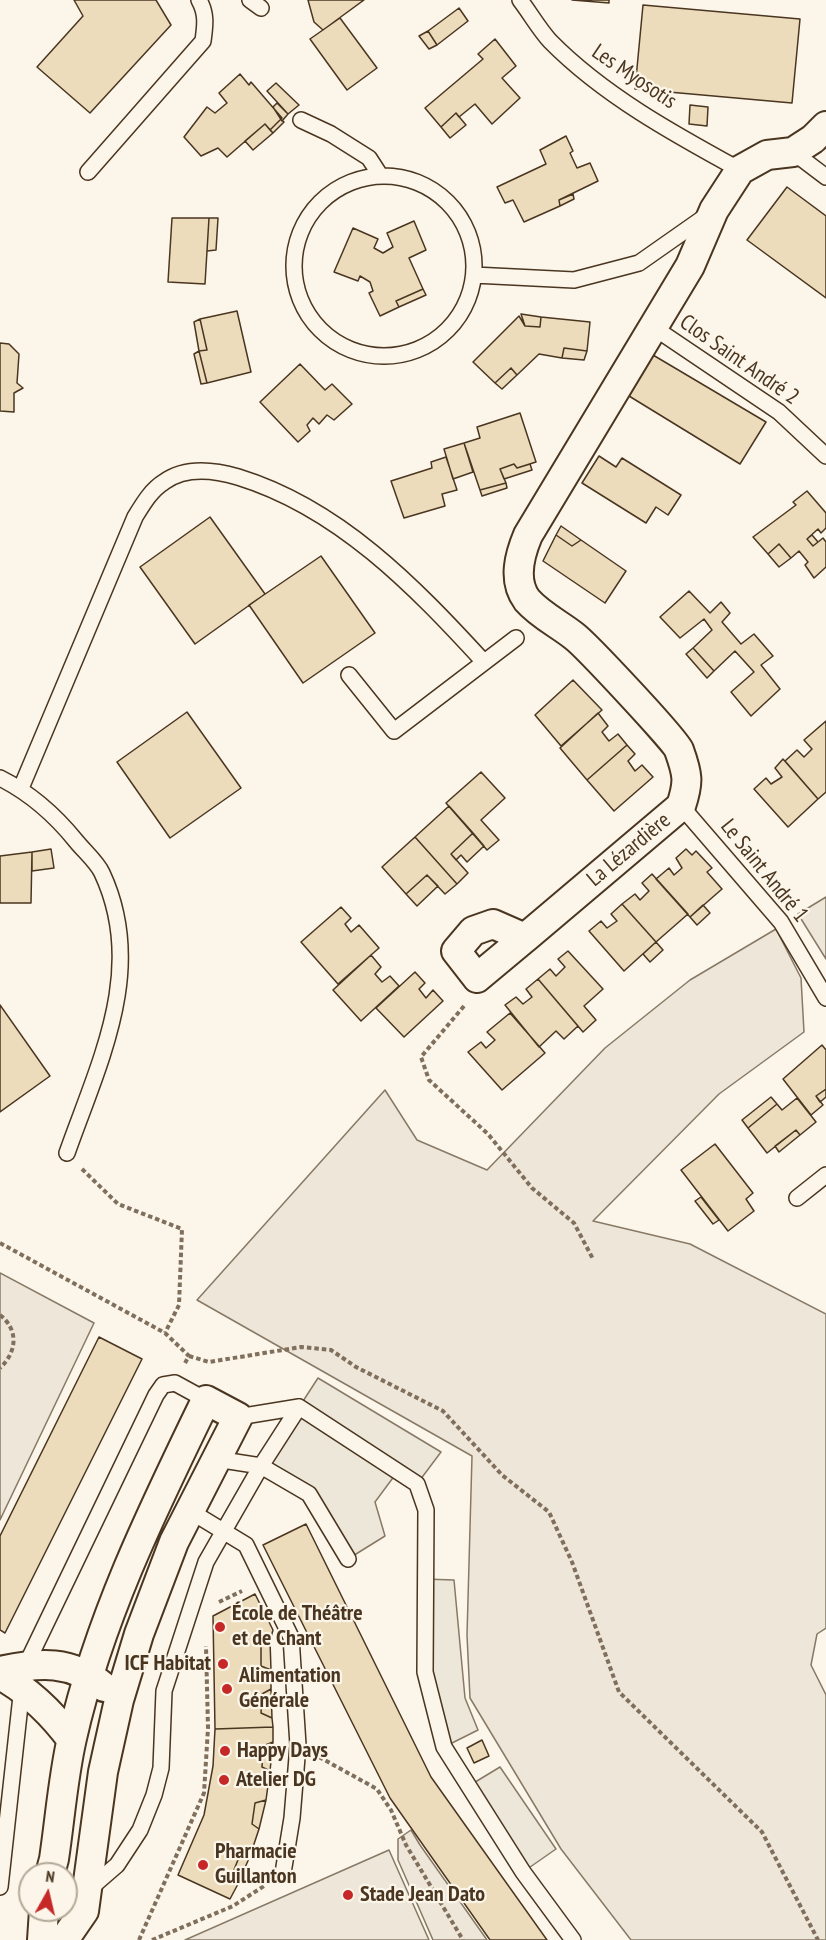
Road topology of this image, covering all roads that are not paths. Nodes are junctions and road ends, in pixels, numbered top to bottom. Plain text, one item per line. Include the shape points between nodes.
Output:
1 (199, 0) edge
2 (520, 0) edge
3 (301, 120) dead end
4 (826, 126) edge
5 (793, 152) junction
6 (740, 170) junction
7 (88, 172) dead end
8 (380, 175) junction
9 (826, 177) edge
10 (714, 210) junction
11 (474, 275) junction
12 (652, 327) junction
13 (826, 456) edge
14 (516, 638) dead end
15 (483, 662) junction
16 (349, 675) dead end
17 (0, 778) edge
18 (21, 788) junction
19 (681, 806) junction
20 (525, 938) junction
21 (826, 998) edge
22 (67, 1153) road end
23 (826, 1174) edge
24 (797, 1198) dead end
25 (206, 1400) junction
26 (299, 1407) junction
27 (238, 1417) junction
28 (216, 1459) junction
29 (261, 1466) junction
30 (190, 1511) junction
31 (223, 1530) junction
32 (348, 1559) dead end
33 (12, 1675) edge
34 (90, 1676) junction
35 (119, 1700) junction
36 (71, 1739) junction
37 (53, 1862) edge
38 (283, 1873) road end
39 (78, 1881) edge
40 (0, 1887) edge
41 (78, 1889) edge
42 (78, 1895) edge
43 (78, 1920) edge
44 (43, 1922) edge
45 (76, 1922) edge
46 (42, 1940) edge
47 (64, 1940) edge
48 (573, 1940) edge

1 - 7 lane via 206,25 202,41
2 - 6 lane, Les Myosotis via 548,39 589,77
3 - 8 lane via 369,158
4 - 5 street
5 - 6 street via 767,155
5 - 9 lane
6 - 10 street, La Lézardière
8 - 11 lane via 414,180 444,197 465,224 471,240
8 - 11 lane via 347,183 332,192 318,203 300,232 293,266 295,282 318,328 331,339 363,353 380,356 414,351 455,322 471,292
10 - 11 lane via 639,263 574,280
10 - 12 street, La Lézardière via 690,266
12 - 13 lane, Clos Saint André 2 via 779,412
12 - 19 street, La Lézardière via 528,535 519,558 519,577 526,598 553,623 575,636 678,747 689,783
14 - 15 lane
15 - 16 lane via 394,731
15 - 18 lane via 424,597 341,527 268,486 221,472 192,470 165,481 150,494 135,517
17 - 18 lane
18 - 22 lane via 60,821 102,872 122,935 119,989 111,1025
19 - 20 street, La Lézardière
19 - 21 lane, Le Saint André 1 via 781,922
20 - 20 street, La Lézardière via 493,924 473,931 456,951 477,978
23 - 24 lane
25 - 27 street
25 - 33 lane via 175,1383 163,1385
25 - 34 street via 140,1536
26 - 27 lane
26 - 29 lane
26 - 48 lane via 417,1484 426,1509 425,1672 444,1747 523,1872
27 - 28 street
28 - 29 lane
28 - 30 street
29 - 31 lane
29 - 32 lane via 309,1494
30 - 31 lane
30 - 35 street via 170,1552
31 - 38 lane via 246,1545 291,1637 298,1745
31 - 41 lane via 206,1562 164,1691 161,1768 140,1830 117,1865
33 - 34 street via 70,1666
33 - 36 street
33 - 40 lane
34 - 35 street
34 - 36 street
35 - 36 street
35 - 39 street
36 - 37 street
42 - 43 street via 84,1911
44 - 46 street
45 - 47 street

